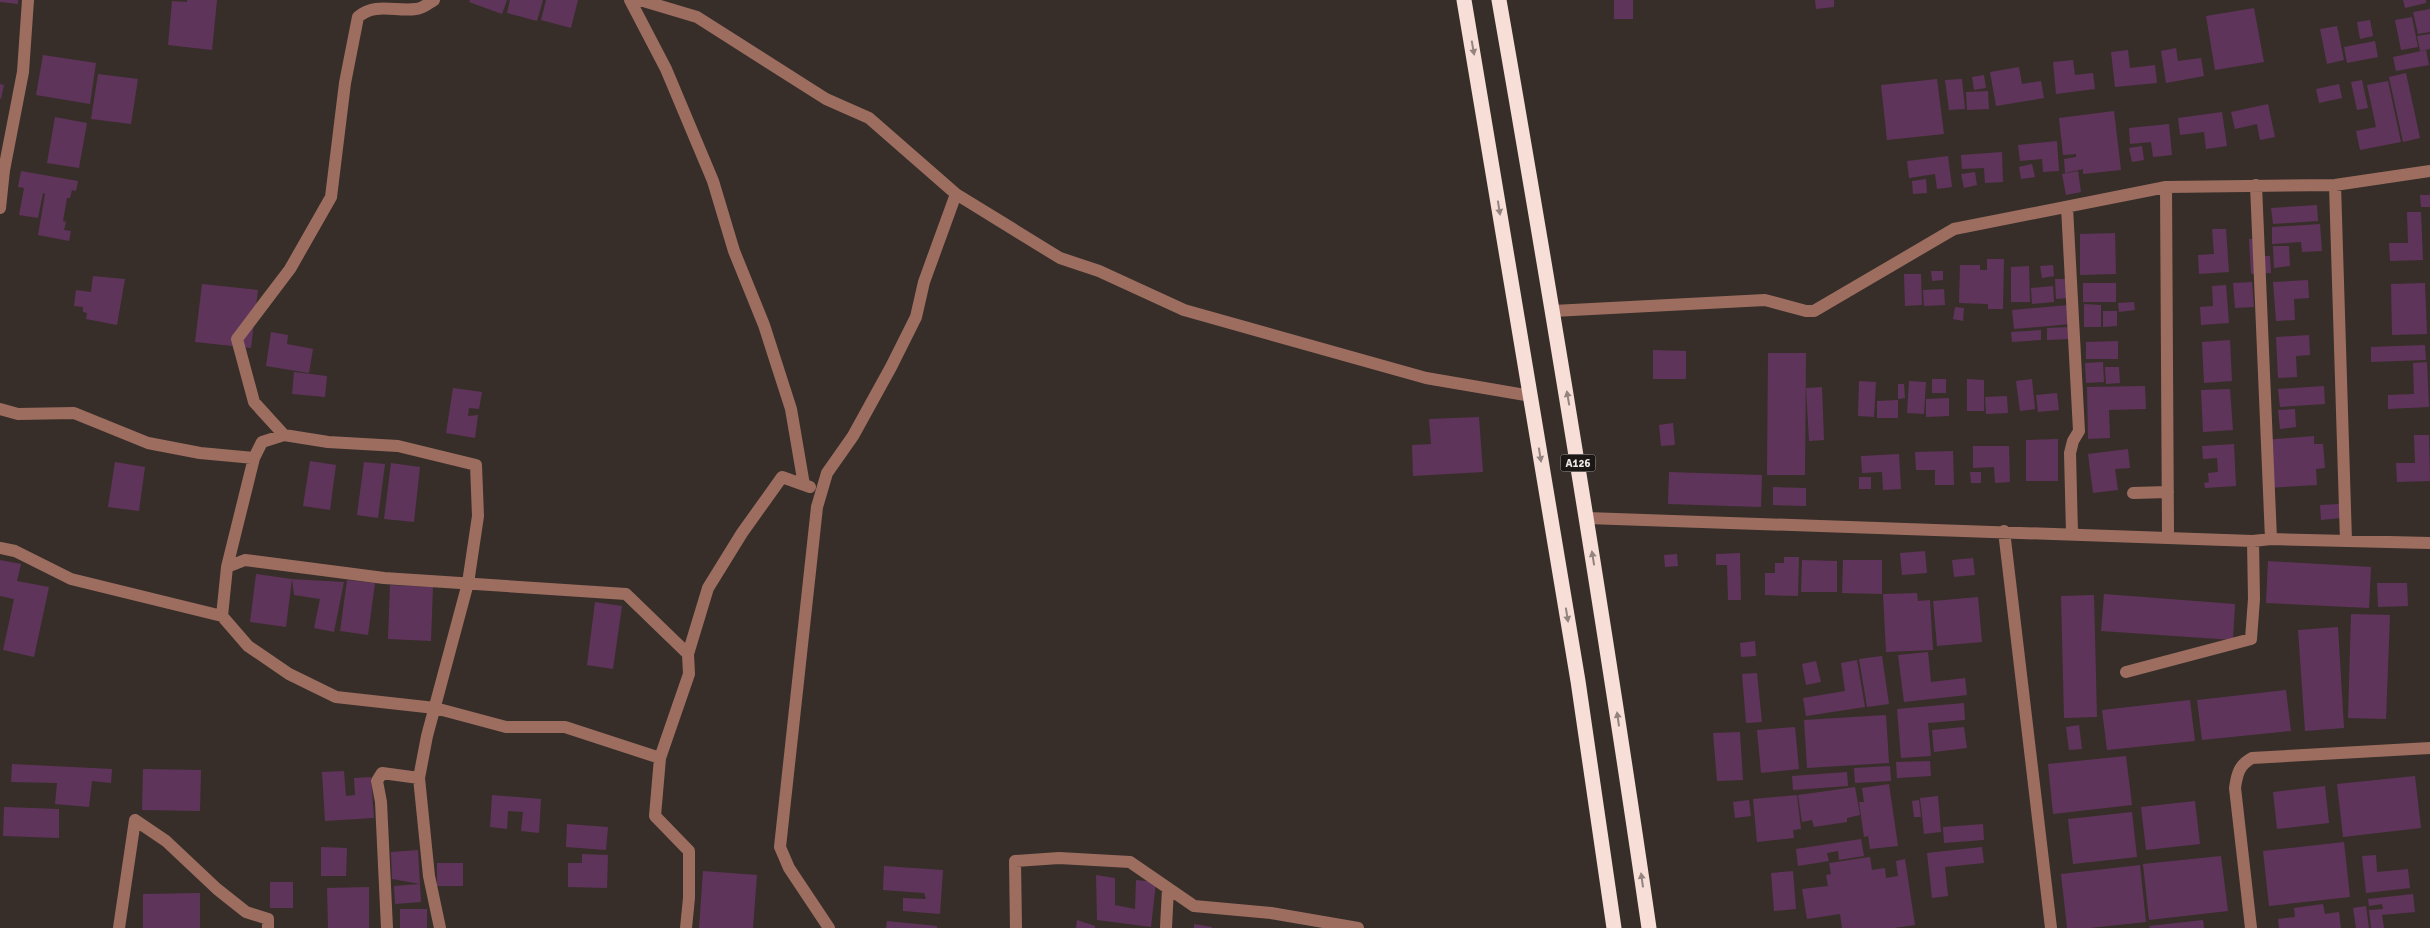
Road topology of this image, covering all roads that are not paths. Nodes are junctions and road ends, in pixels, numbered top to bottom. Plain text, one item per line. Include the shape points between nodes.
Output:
1 (28, 0) edge
2 (434, 0) edge
3 (630, 0) edge
4 (640, 0) edge
5 (1464, 0) edge
6 (1499, 0) edge
7 (2430, 171) edge
8 (2256, 185) junction
9 (2335, 186) junction
10 (2166, 187) junction
11 (956, 194) junction
12 (2067, 207) junction
13 (0, 208) edge
14 (1553, 312) junction
15 (1531, 396) junction
16 (0, 409) edge
17 (284, 435) junction
18 (254, 458) junction
19 (804, 485) junction
20 (822, 491) junction
21 (2168, 492) junction
22 (2133, 493) dead end
23 (1587, 518) junction
24 (2004, 531) junction
25 (2072, 533) junction
26 (2168, 536) junction
27 (2271, 539) junction
28 (2253, 541) junction
29 (2346, 541) junction
30 (2430, 543) edge
31 (0, 548) edge
32 (227, 567) junction
33 (468, 583) junction
34 (222, 616) junction
35 (688, 654) junction
36 (2126, 672) dead end
37 (435, 708) junction
38 (2430, 748) edge
39 (660, 758) junction
40 (419, 778) junction
41 (1168, 888) junction
42 (119, 928) edge
43 (268, 928) edge
44 (387, 928) edge
45 (440, 928) edge
46 (686, 928) edge
47 (829, 928) edge
48 (1016, 928) edge
49 (1166, 928) edge
50 (1358, 928) edge
51 (1614, 928) edge
52 (1649, 928) edge
53 (2051, 928) edge
54 (2251, 928) edge

1 - 13 street via 23,72
2 - 17 street via 418,9 374,8 358,17 345,83 331,197 290,269 237,339 254,402
3 - 19 street via 666,69 712,181 734,251 764,325 791,410
4 - 11 street via 697,17 826,99 869,118
5 -> 15 highway, A126
6 - 14 highway, A126
7 - 9 street
8 - 9 street
8 - 10 street
8 - 27 street
9 - 29 street
10 - 12 street
10 - 21 street
11 - 15 street via 1060,258 1099,271 1184,310 1426,378
11 - 20 street via 924,282 916,316 853,436 828,473
12 - 14 street via 1954,229 1814,311 1806,312 1765,300
12 - 25 street via 2080,431 2072,441 2070,454
23 -> 14 highway, A126
15 -> 51 highway, A126 via 1578,681
16 - 18 street via 18,414 74,413 148,443 200,453
17 - 18 street via 262,442
17 - 33 street via 328,442 398,446 476,465 478,516
18 - 32 street
19 - 20 street
19 - 35 street via 782,477 742,533 708,588
20 - 47 street via 817,507 780,847 789,868
21 - 22 street
21 - 26 street
23 - 24 street
52 -> 23 highway, A126
24 - 25 street
24 - 53 street
25 - 26 street
26 - 28 street
27 - 28 street
27 - 29 street
28 - 36 street via 2251,639
29 - 30 street
31 - 34 street via 15,551 71,579
32 - 33 street via 245,560 384,578
32 - 34 street
33 - 35 street via 626,594
33 - 37 street
34 - 37 street via 248,646 289,674 336,697
35 - 39 street via 689,674
37 - 39 street via 506,727 566,727
37 - 40 street
38 - 54 street via 2252,758 2242,763 2235,788
39 - 46 street via 655,816 688,851
40 - 44 street via 382,773 377,781 381,802
40 - 45 street via 429,876
41 - 48 street via 1130,862 1059,858 1015,861
41 - 49 street
41 - 50 street via 1194,906 1271,913
42 - 43 street via 135,820 166,841 246,912 268,919

